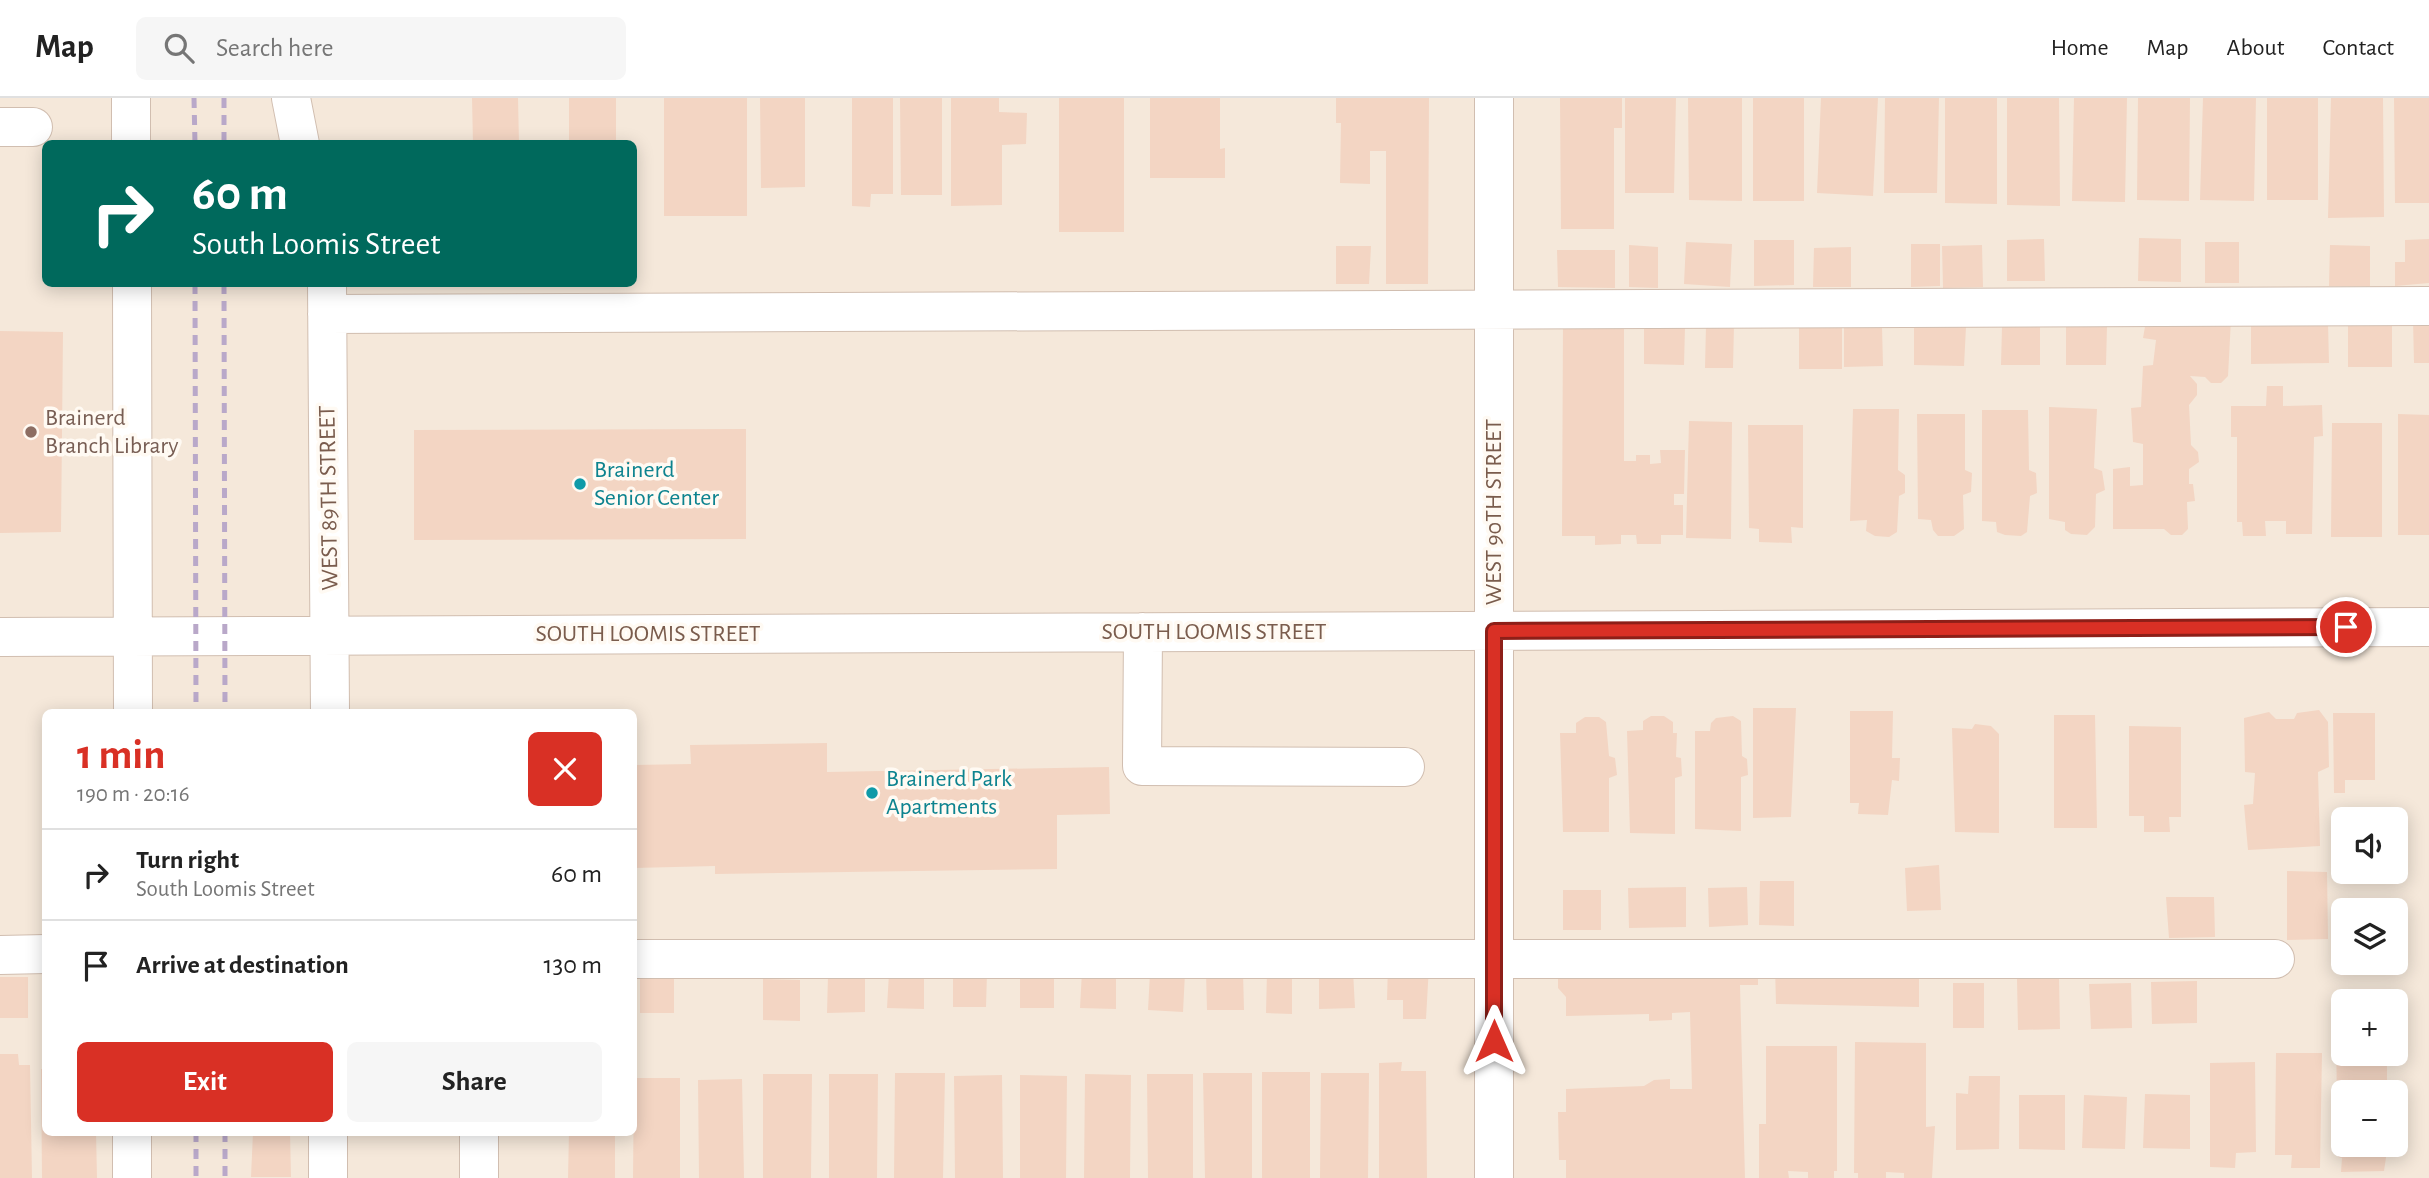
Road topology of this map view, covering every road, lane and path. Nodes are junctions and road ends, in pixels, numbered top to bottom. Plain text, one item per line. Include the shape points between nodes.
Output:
1 (131, 98) edge
2 (290, 98) edge
3 (1494, 98) edge
4 (131, 140) edge
5 (299, 140) edge
6 (132, 287) edge
7 (327, 299) edge
8 (2429, 306) edge
9 (1494, 312) junction
10 (2429, 627) edge
11 (1494, 631) junction
12 (1143, 632) junction
13 (331, 635) junction
14 (133, 636) junction
15 (0, 637) edge
16 (133, 709) edge
17 (330, 709) edge
18 (1405, 767) dead end
19 (42, 954) edge
20 (0, 955) edge
21 (637, 959) edge
22 (1494, 959) junction
23 (2275, 959) dead end
24 (132, 1136) edge
25 (328, 1136) edge
26 (479, 1136) edge
27 (132, 1178) edge
28 (328, 1178) edge
29 (479, 1178) edge
30 (1494, 1178) edge

1 - 4 street
2 - 5 street
3 - 9 street, WEST 90TH STREET
6 - 14 street
7 - 9 street
7 - 13 street, WEST 89TH STREET
8 - 9 street
9 - 11 street, WEST 90TH STREET
10 - 11 street, SOUTH LOOMIS STREET
11 - 12 street, SOUTH LOOMIS STREET
11 - 22 street, WEST 90TH STREET
12 - 13 street, SOUTH LOOMIS STREET
12 - 18 street via 1142,766
13 - 14 street, SOUTH LOOMIS STREET
13 - 17 street, WEST 89TH STREET
14 - 15 street, SOUTH LOOMIS STREET
14 - 16 street
19 - 20 street
21 - 22 street
22 - 23 street
22 - 30 street, WEST 90TH STREET
24 - 27 street
25 - 28 street
26 - 29 street

